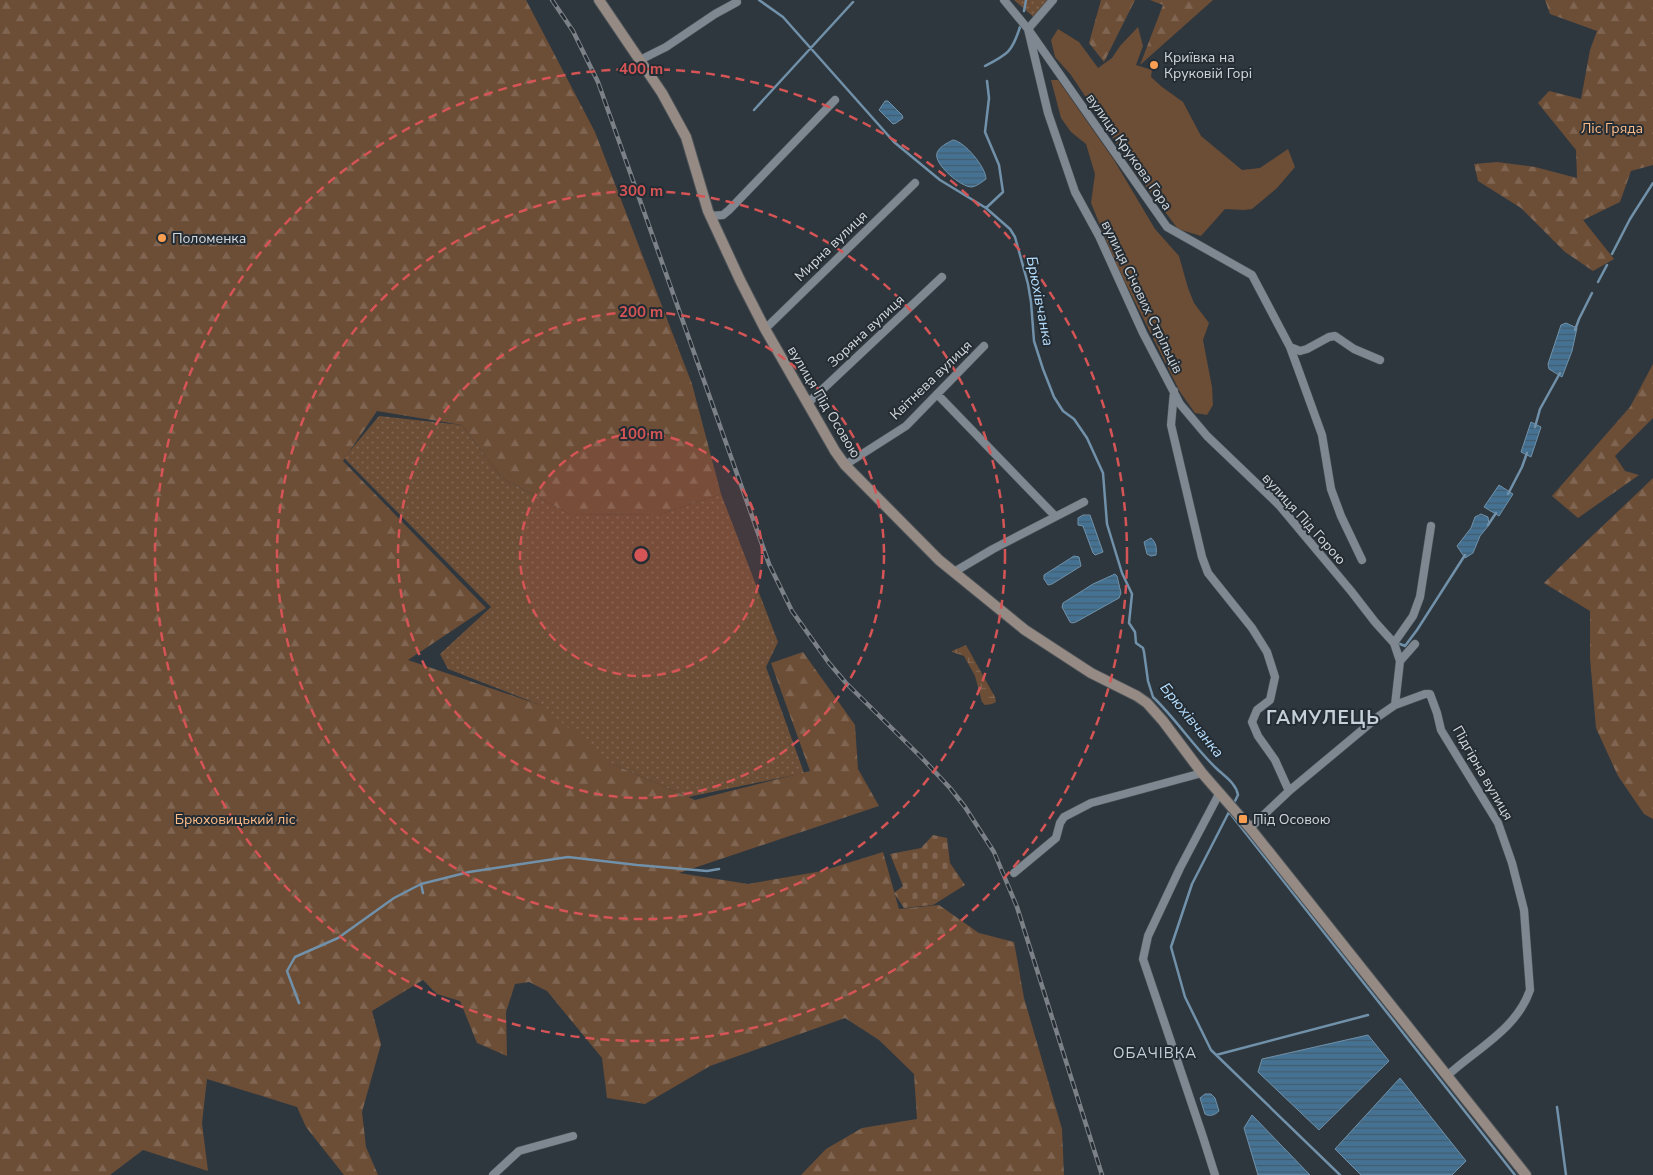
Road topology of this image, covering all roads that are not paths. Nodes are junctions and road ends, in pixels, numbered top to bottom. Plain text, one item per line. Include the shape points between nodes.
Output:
1 (599, 0) edge
2 (1004, 0) edge
3 (1053, 0) edge
4 (737, 2) dead end
5 (1028, 29) junction
6 (640, 60) junction
7 (835, 100) dead end
8 (915, 183) dead end
9 (710, 216) junction
10 (942, 276) dead end
11 (765, 329) junction
12 (984, 346) dead end
13 (1290, 347) junction
14 (1380, 360) dead end
15 (1174, 391) junction
16 (937, 394) junction
17 (808, 403) junction
18 (845, 465) junction
19 (1084, 502) dead end
20 (1055, 516) junction
21 (1431, 526) dead end
22 (1362, 560) dead end
23 (954, 572) junction
24 (1394, 643) junction
25 (1415, 644) dead end
26 (1400, 661) junction
27 (1396, 706) junction
28 (1202, 773) junction
29 (1289, 790) junction
30 (1222, 798) junction
31 (1250, 828) junction
32 (1014, 873) dead end
33 (1447, 1076) junction
34 (573, 1136) dead end
35 (493, 1175) edge
36 (1214, 1175) edge
37 (1526, 1175) edge

1 - 6 street, вулиця Під Осовою
2 - 5 street, вулиця Січових Стрільців
3 - 5 street
4 - 6 street
5 - 13 street, вулиця Крукова Гора via 1167,228 1252,275
5 - 15 street, вулиця Січових Стрільців via 1048,113 1075,192
6 - 9 street, вулиця Під Осовою via 686,137
7 - 9 street via 729,210
8 - 11 street, Мирна вулиця
9 - 11 street, вулиця Під Осовою
10 - 17 street, Зоряна вулиця
11 - 17 street, вулиця Під Осовою
12 - 16 street, Квітнева вулиця
13 - 14 street via 1300,351 1335,336 1354,349
13 - 22 street, вулиця Крукова Гора via 1322,435 1330,489
15 - 24 street, вулиця Під Горою via 1180,404 1207,436 1279,505
15 - 29 street, вулиця Січових Стрільців via 1171,425 1202,557 1208,573 1267,652 1275,677 1272,696 1257,710 1252,722
16 - 18 street, Квітнева вулиця via 906,426
16 - 20 street
17 - 18 street, вулиця Під Осовою
18 - 23 street, вулиця Під Осовою
19 - 20 street
20 - 23 street
21 - 24 street via 1420,597 1413,616
23 - 28 street, вулиця Під Осовою via 1036,639 1147,702
24 - 26 street
25 - 26 street
26 - 27 street
27 - 29 street via 1379,716
27 - 33 street, Підгірна вулиця via 1430,694 1441,730 1498,823 1524,910 1530,990 1526,1001 1502,1031
28 - 30 street, вулиця Під Осовою
28 - 32 street via 1091,803 1064,817 1056,838
29 - 31 street
30 - 31 street, вулиця Під Осовою
30 - 36 street via 1180,868 1148,936 1144,959
31 - 33 street
33 - 37 street
34 - 35 street via 519,1151

